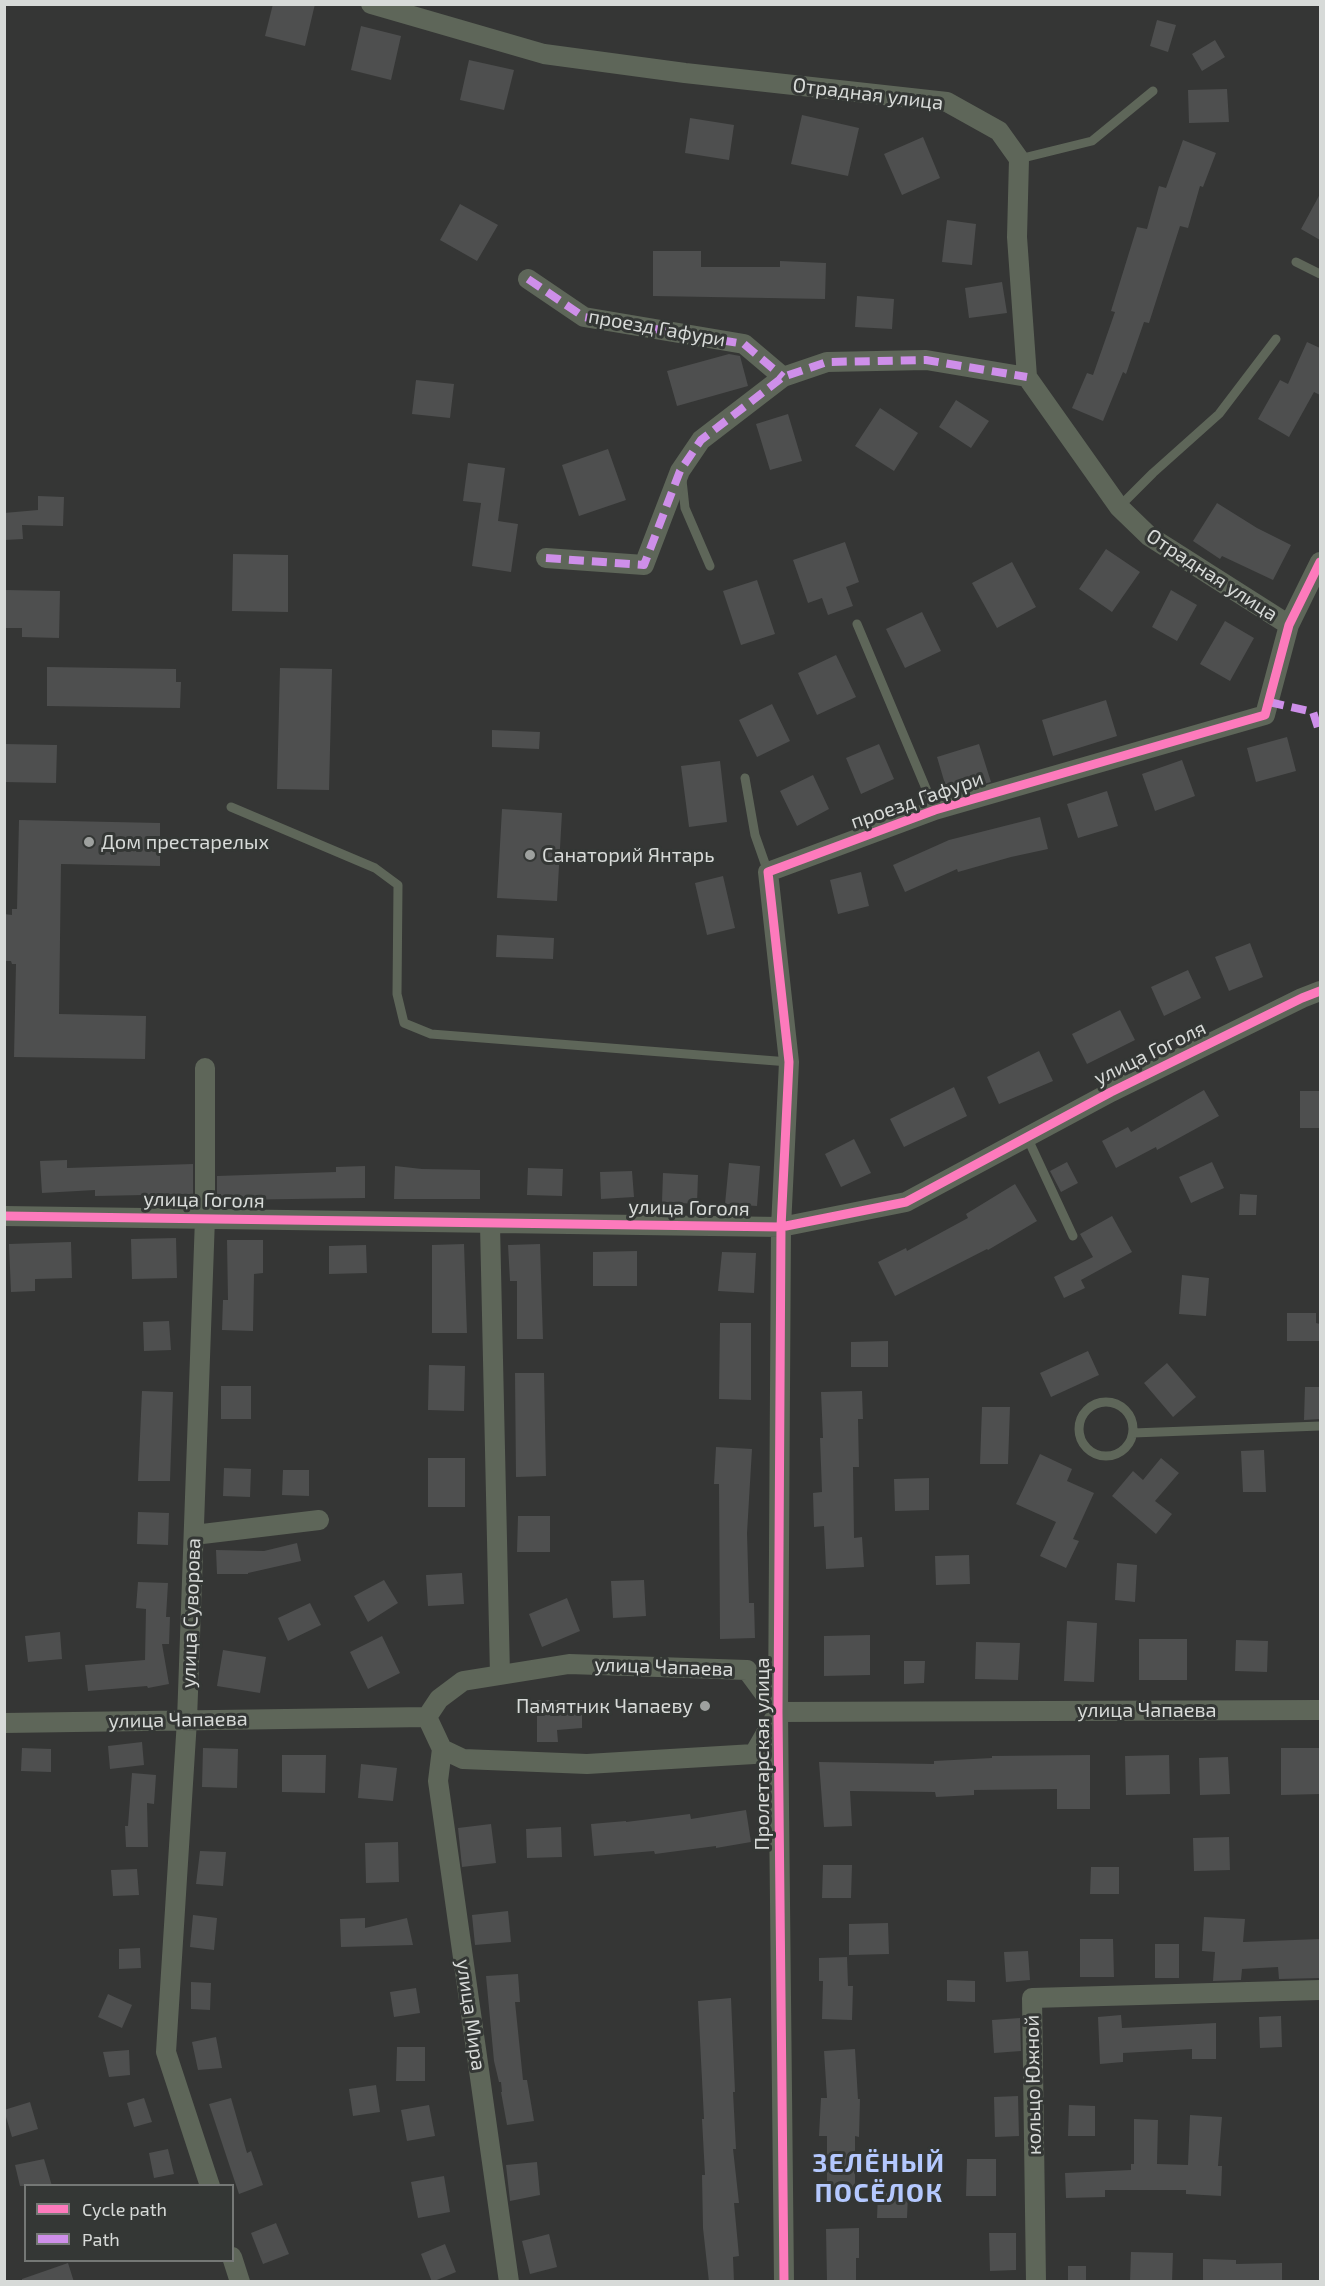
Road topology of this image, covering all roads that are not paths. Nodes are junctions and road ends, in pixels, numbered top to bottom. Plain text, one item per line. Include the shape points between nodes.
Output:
1 (371, 4) edge
2 (1153, 91) dead end
3 (1019, 159) junction
4 (1296, 262) dead end
5 (1320, 274) edge
6 (528, 279) dead end
7 (1276, 339) dead end
8 (1027, 376) junction
9 (783, 377) junction
10 (680, 471) junction
11 (1119, 507) junction
12 (546, 558) dead end
13 (1320, 562) edge
14 (710, 566) dead end
15 (857, 624) dead end
16 (1289, 625) junction
17 (745, 778) dead end
18 (231, 807) dead end
19 (935, 810) junction
20 (768, 872) junction
21 (1320, 991) edge
22 (789, 1062) junction
23 (205, 1068) dead end
24 (1026, 1137) junction
25 (4, 1216) edge
26 (205, 1218) junction
27 (490, 1225) junction
28 (782, 1227) junction
29 (1073, 1236) dead end
30 (1320, 1426) edge
31 (1133, 1433) junction
32 (319, 1520) dead end
33 (194, 1535) junction
34 (500, 1675) junction
35 (1320, 1710) edge
36 (778, 1712) junction
37 (428, 1717) junction
38 (187, 1720) junction
39 (4, 1723) edge
40 (442, 1749) junction
41 (1320, 1990) edge
42 (209, 2184) edge
43 (234, 2262) edge
44 (240, 2282) edge
45 (509, 2282) edge
46 (784, 2282) edge
47 (1036, 2282) edge

1 - 3 street, Отрадная улица via 544,54 947,102 999,131
2 - 3 lane via 1092,141
3 - 8 street via 1017,237
4 - 5 lane
6 - 9 street, проезд Гафури via 584,317 744,344
7 - 11 lane via 1219,414
8 - 9 street via 926,360 827,362
8 - 11 street, Отрадная улица
9 - 10 street via 701,440
10 - 12 street via 644,565
10 - 14 lane via 686,508
11 - 16 street, Отрадная улица via 1149,536
13 - 16 street, проезд Гафури
15 - 19 lane
16 - 19 street, проезд Гафури via 1265,715
17 - 20 lane via 755,835
18 - 22 lane via 375,868 398,885 397,994 404,1023 431,1035
19 - 20 street, проезд Гафури
20 - 22 street
21 - 24 street, улица Гоголя
22 - 28 street
23 - 26 street, улица Суворова
24 - 28 street, улица Гоголя via 906,1202
24 - 29 lane
25 - 26 street, улица Гоголя
26 - 27 street, улица Гоголя
26 - 33 street, улица Суворова
27 - 28 street, улица Гоголя
27 - 34 street
28 - 36 street, Пролетарская улица
30 - 31 lane
31 - 31 lane via 1125,1409 1109,1401 1092,1405 1078,1427 1079,1436 1090,1451 1107,1457 1124,1450
32 - 33 street
33 - 38 street, улица Суворова
34 - 36 street, улица Чапаева via 569,1664 747,1670
34 - 37 street, улица Чапаева via 463,1681 439,1699
35 - 36 street, улица Чапаева
36 - 40 street via 754,1754 587,1764 462,1759
36 - 46 street, Пролетарская улица
37 - 38 street, улица Чапаева
37 - 40 street
38 - 39 street, улица Чапаева
38 - 42 street, улица Суворова via 166,2052
40 - 45 street, улица Мира via 438,1781
41 - 47 street, кольцо Южной via 1032,1998
43 - 44 street

